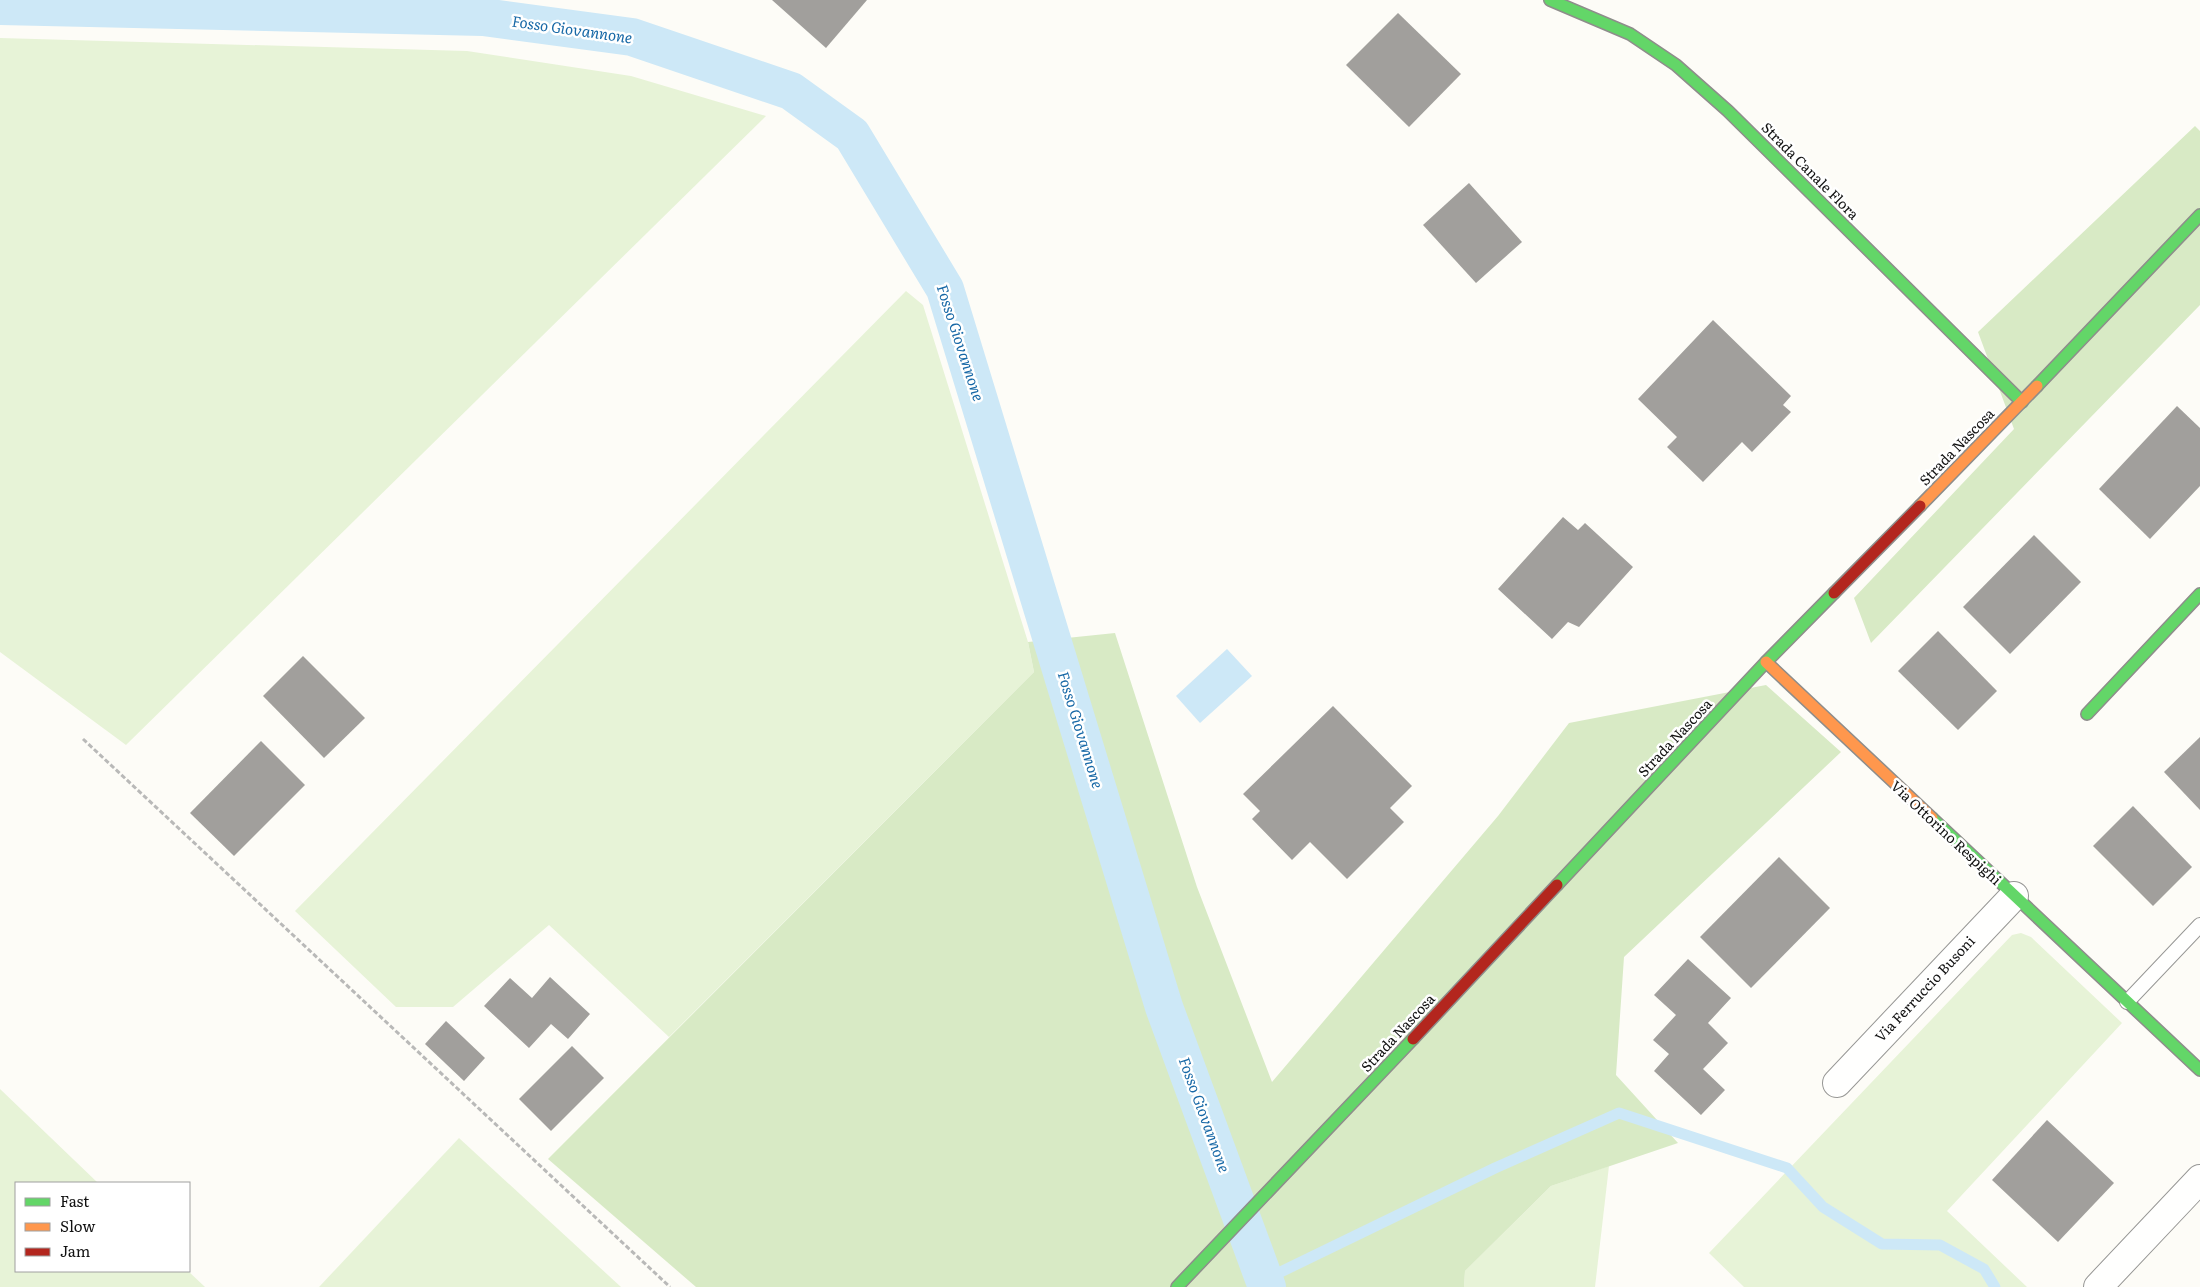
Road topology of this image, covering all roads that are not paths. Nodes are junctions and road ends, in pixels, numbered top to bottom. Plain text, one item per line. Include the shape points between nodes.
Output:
1 (1550, 0) edge
2 (2200, 215) edge
3 (2022, 402) junction
4 (2200, 594) edge
5 (1766, 662) junction
6 (2087, 714) dead end
7 (2014, 896) junction
8 (2200, 925) edge
9 (2127, 1002) junction
10 (2200, 1070) edge
11 (1836, 1082) dead end
12 (2200, 1179) edge
13 (1177, 1287) edge
14 (2098, 1287) edge

1 - 3 street, Strada Canale Flora via 1630,34 1676,65 1728,111
2 - 3 street, Strada Nascosa
3 - 5 street, Strada Nascosa
4 - 6 street
5 - 7 street, Via Ottorino Respighi
5 - 13 street, Strada Nascosa
7 - 9 street, Via Ottorino Respighi
7 - 11 street, Via Ferruccio Busoni
8 - 9 lane
9 - 10 street, Via Ottorino Respighi
12 - 14 street

